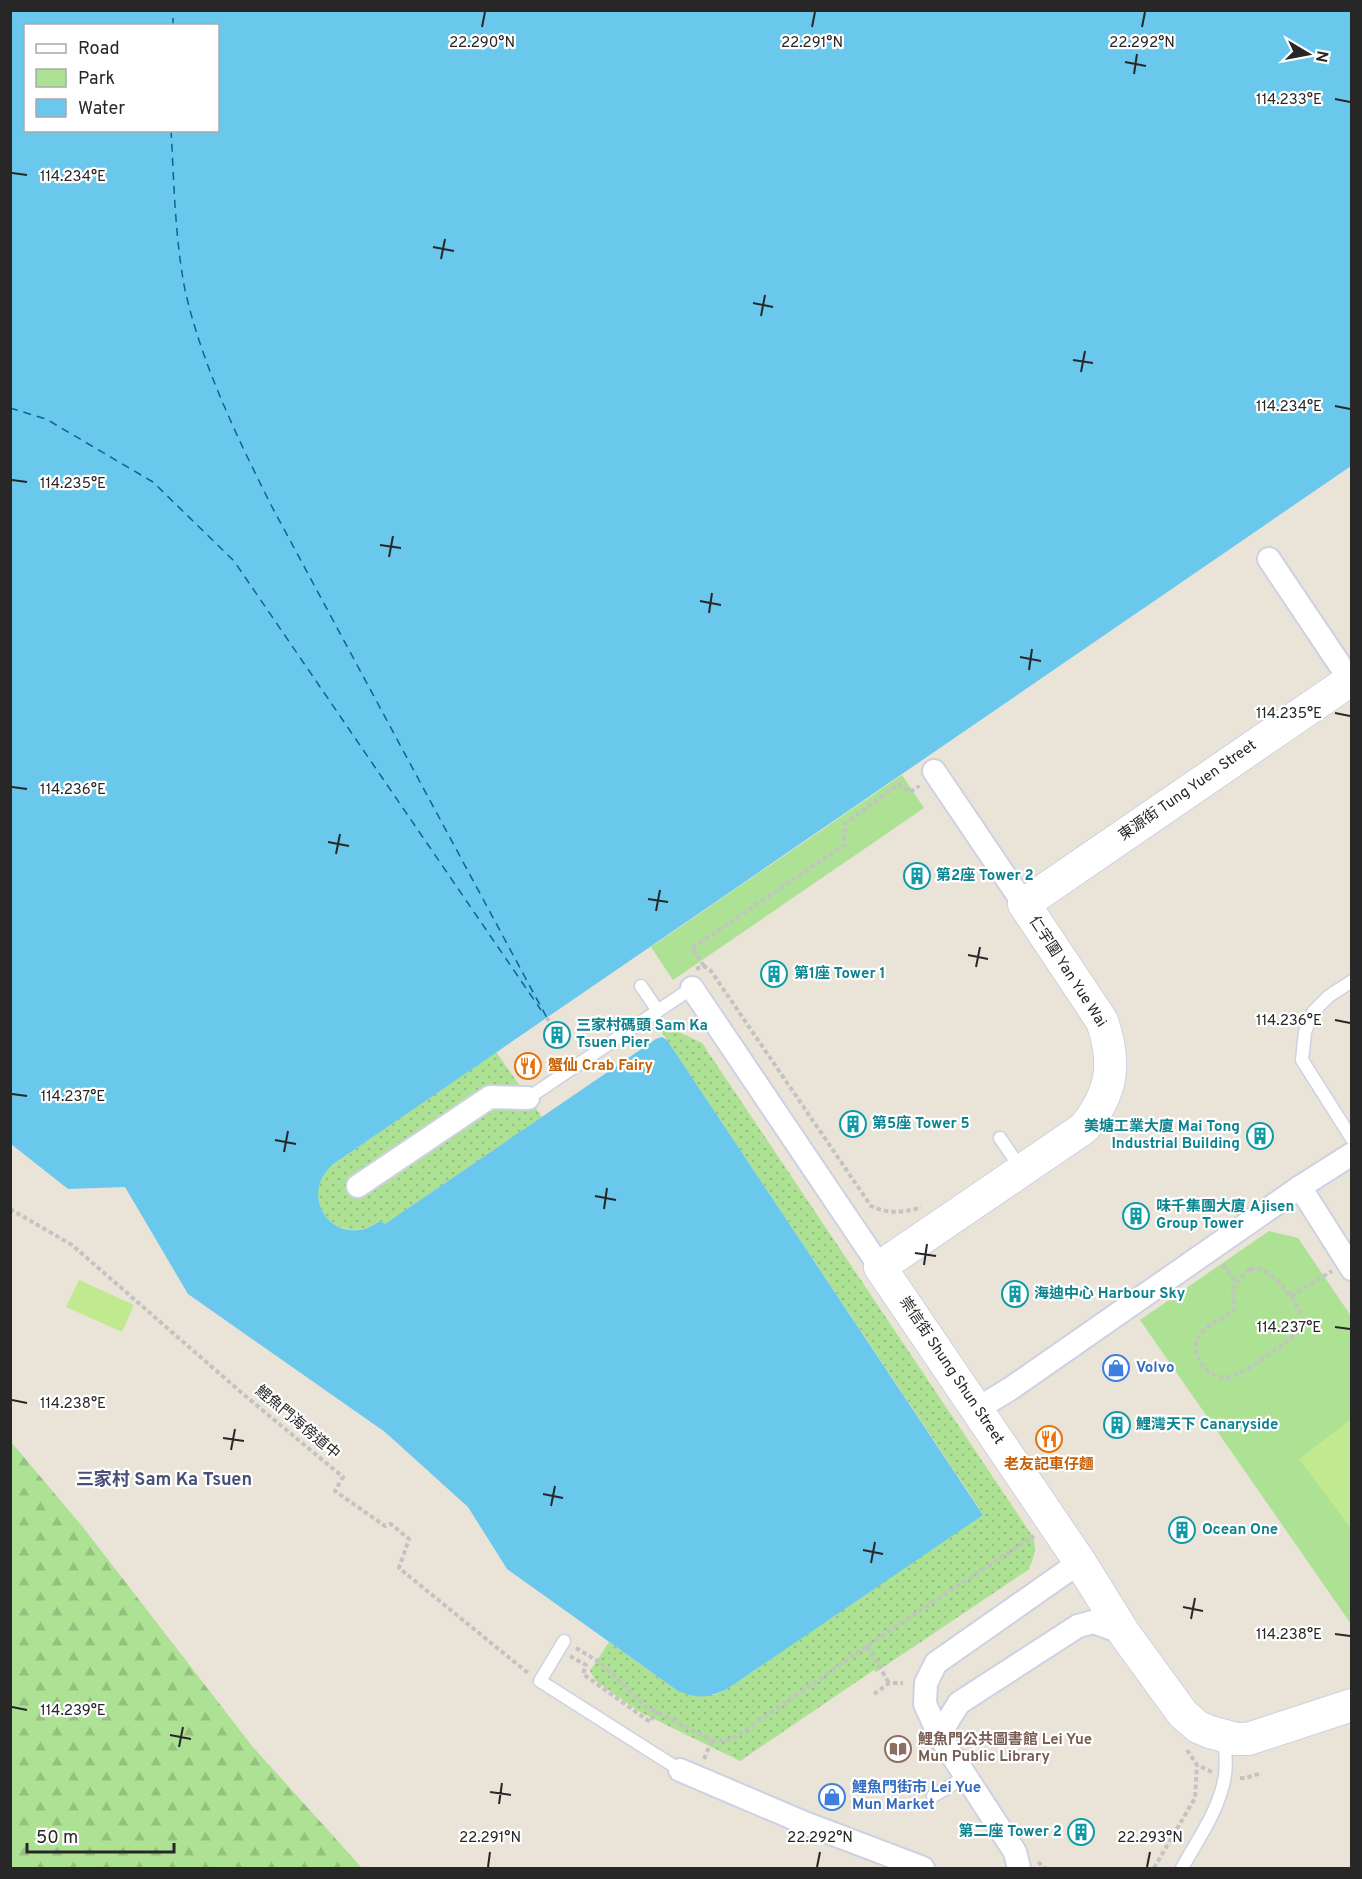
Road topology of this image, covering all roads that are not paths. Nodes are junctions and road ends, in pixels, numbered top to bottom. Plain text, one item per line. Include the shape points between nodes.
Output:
1 (1269, 559) dead end
2 (1351, 679) edge
3 (926, 779) road end
4 (1024, 904) junction
5 (692, 979) joint
6 (1352, 981) edge
7 (641, 986) dead end
8 (658, 1011) junction
9 (528, 1098) joint
10 (1000, 1138) dead end
11 (1352, 1139) edge
12 (1352, 1154) edge
13 (1022, 1171) junction
14 (358, 1186) dead end
15 (1300, 1187) junction
16 (880, 1267) junction
17 (1344, 1269) edge
18 (977, 1410) junction
19 (1080, 1562) junction
20 (1124, 1633) junction
21 (561, 1645) road end
22 (1352, 1705) edge
23 (939, 1735) junction
24 (1224, 1736) junction
25 (680, 1770) joint
26 (965, 1777) junction
27 (933, 1796) dead end
28 (1027, 1864) edge
29 (1182, 1868) edge
30 (923, 1869) edge

1 - 2 street
2 - 4 street, 東源街 Tung Yuen Street
3 - 4 street, 仁宇圍 Yan Yue Wai
4 - 13 street, 仁宇圍 Yan Yue Wai via 1102,1021 1112,1058 1105,1096 1096,1113 1084,1128
5 - 8 lane
5 - 16 street, 崇信街 Shung Shun Street
6 - 11 lane via 1313,1012 1305,1032 1302,1060
7 - 8 lane
8 - 9 lane
9 - 14 street via 490,1097
10 - 13 lane
12 - 15 street
13 - 16 street, 仁宇圍 Yan Yue Wai
15 - 17 street
15 - 18 street
16 - 18 street, 崇信街 Shung Shun Street
18 - 19 street, 崇信街 Shung Shun Street
19 - 20 street, 崇信街 Shung Shun Street
19 - 23 street via 936,1663 926,1683 925,1704
20 - 23 street via 1093,1622 1078,1626 959,1703
20 - 24 street, 崇信街 Shung Shun Street via 1183,1714 1198,1727
21 - 25 lane via 540,1681
22 - 24 street, 崇信街 Shung Shun Street via 1248,1739
23 - 26 street
24 - 29 lane via 1225,1775 1217,1804
25 - 30 street
26 - 27 lane
26 - 28 street

